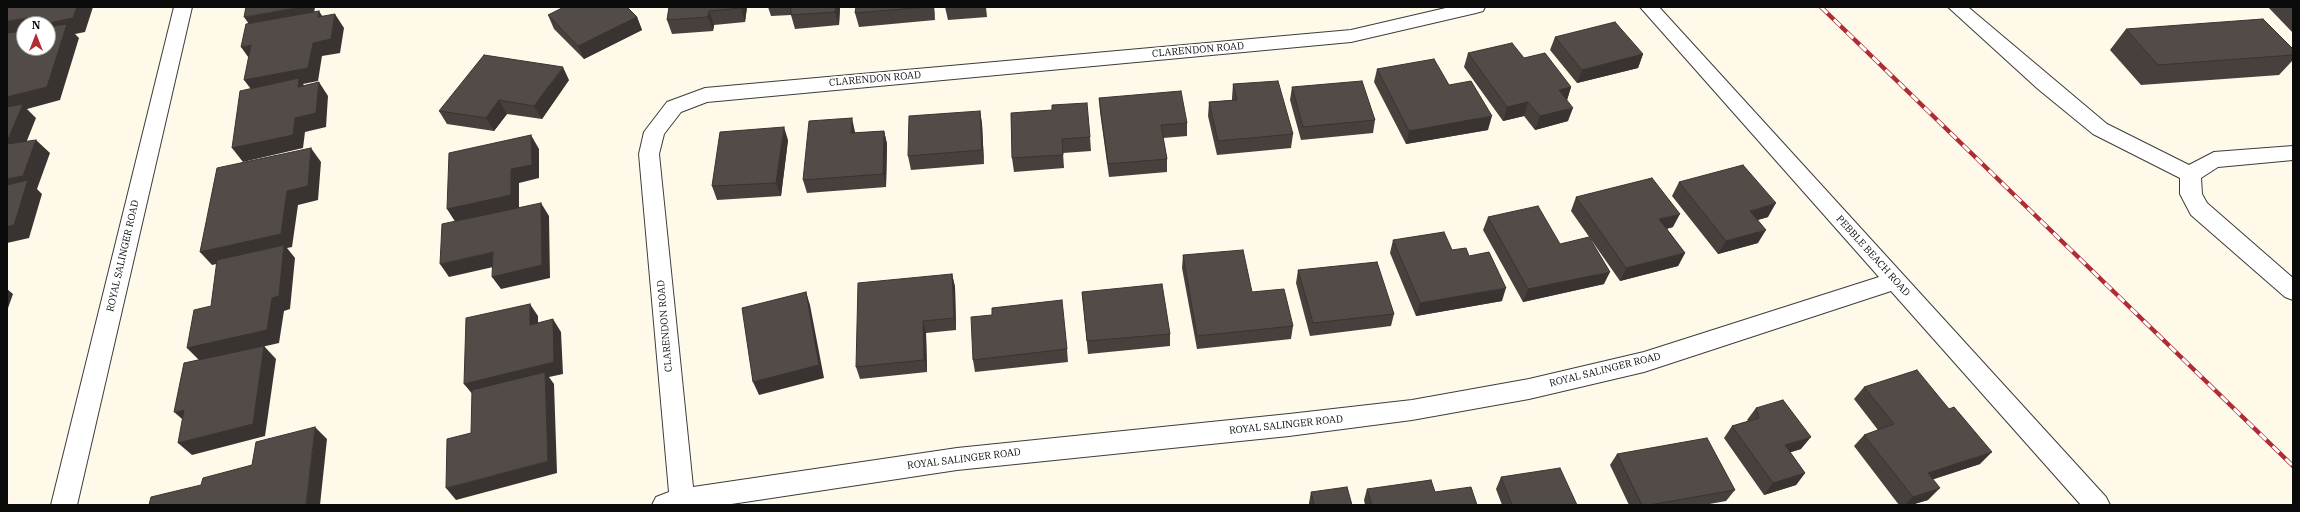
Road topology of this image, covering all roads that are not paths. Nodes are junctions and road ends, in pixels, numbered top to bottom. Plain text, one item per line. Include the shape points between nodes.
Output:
1 (183, 7) edge
2 (1476, 7) edge
3 (1649, 7) edge
4 (1956, 7) edge
5 (2293, 153) edge
6 (2190, 174) junction
7 (1895, 281) junction
8 (2293, 291) edge
9 (673, 503) edge
10 (64, 505) edge
11 (2097, 505) edge

1 - 10 street, ROYAL SALINGER ROAD
2 - 9 street, CLARENDON ROAD via 1351,36 705,94 674,106 654,132 649,154
3 - 7 street, PEBBLE BEACH ROAD
4 - 6 street via 2100,129
5 - 6 street via 2214,160
6 - 8 street via 2191,194 2198,209
7 - 9 street, ROYAL SALINGER ROAD via 1644,362 1529,390 1412,410 1289,425 957,459
7 - 11 street, PEBBLE BEACH ROAD

